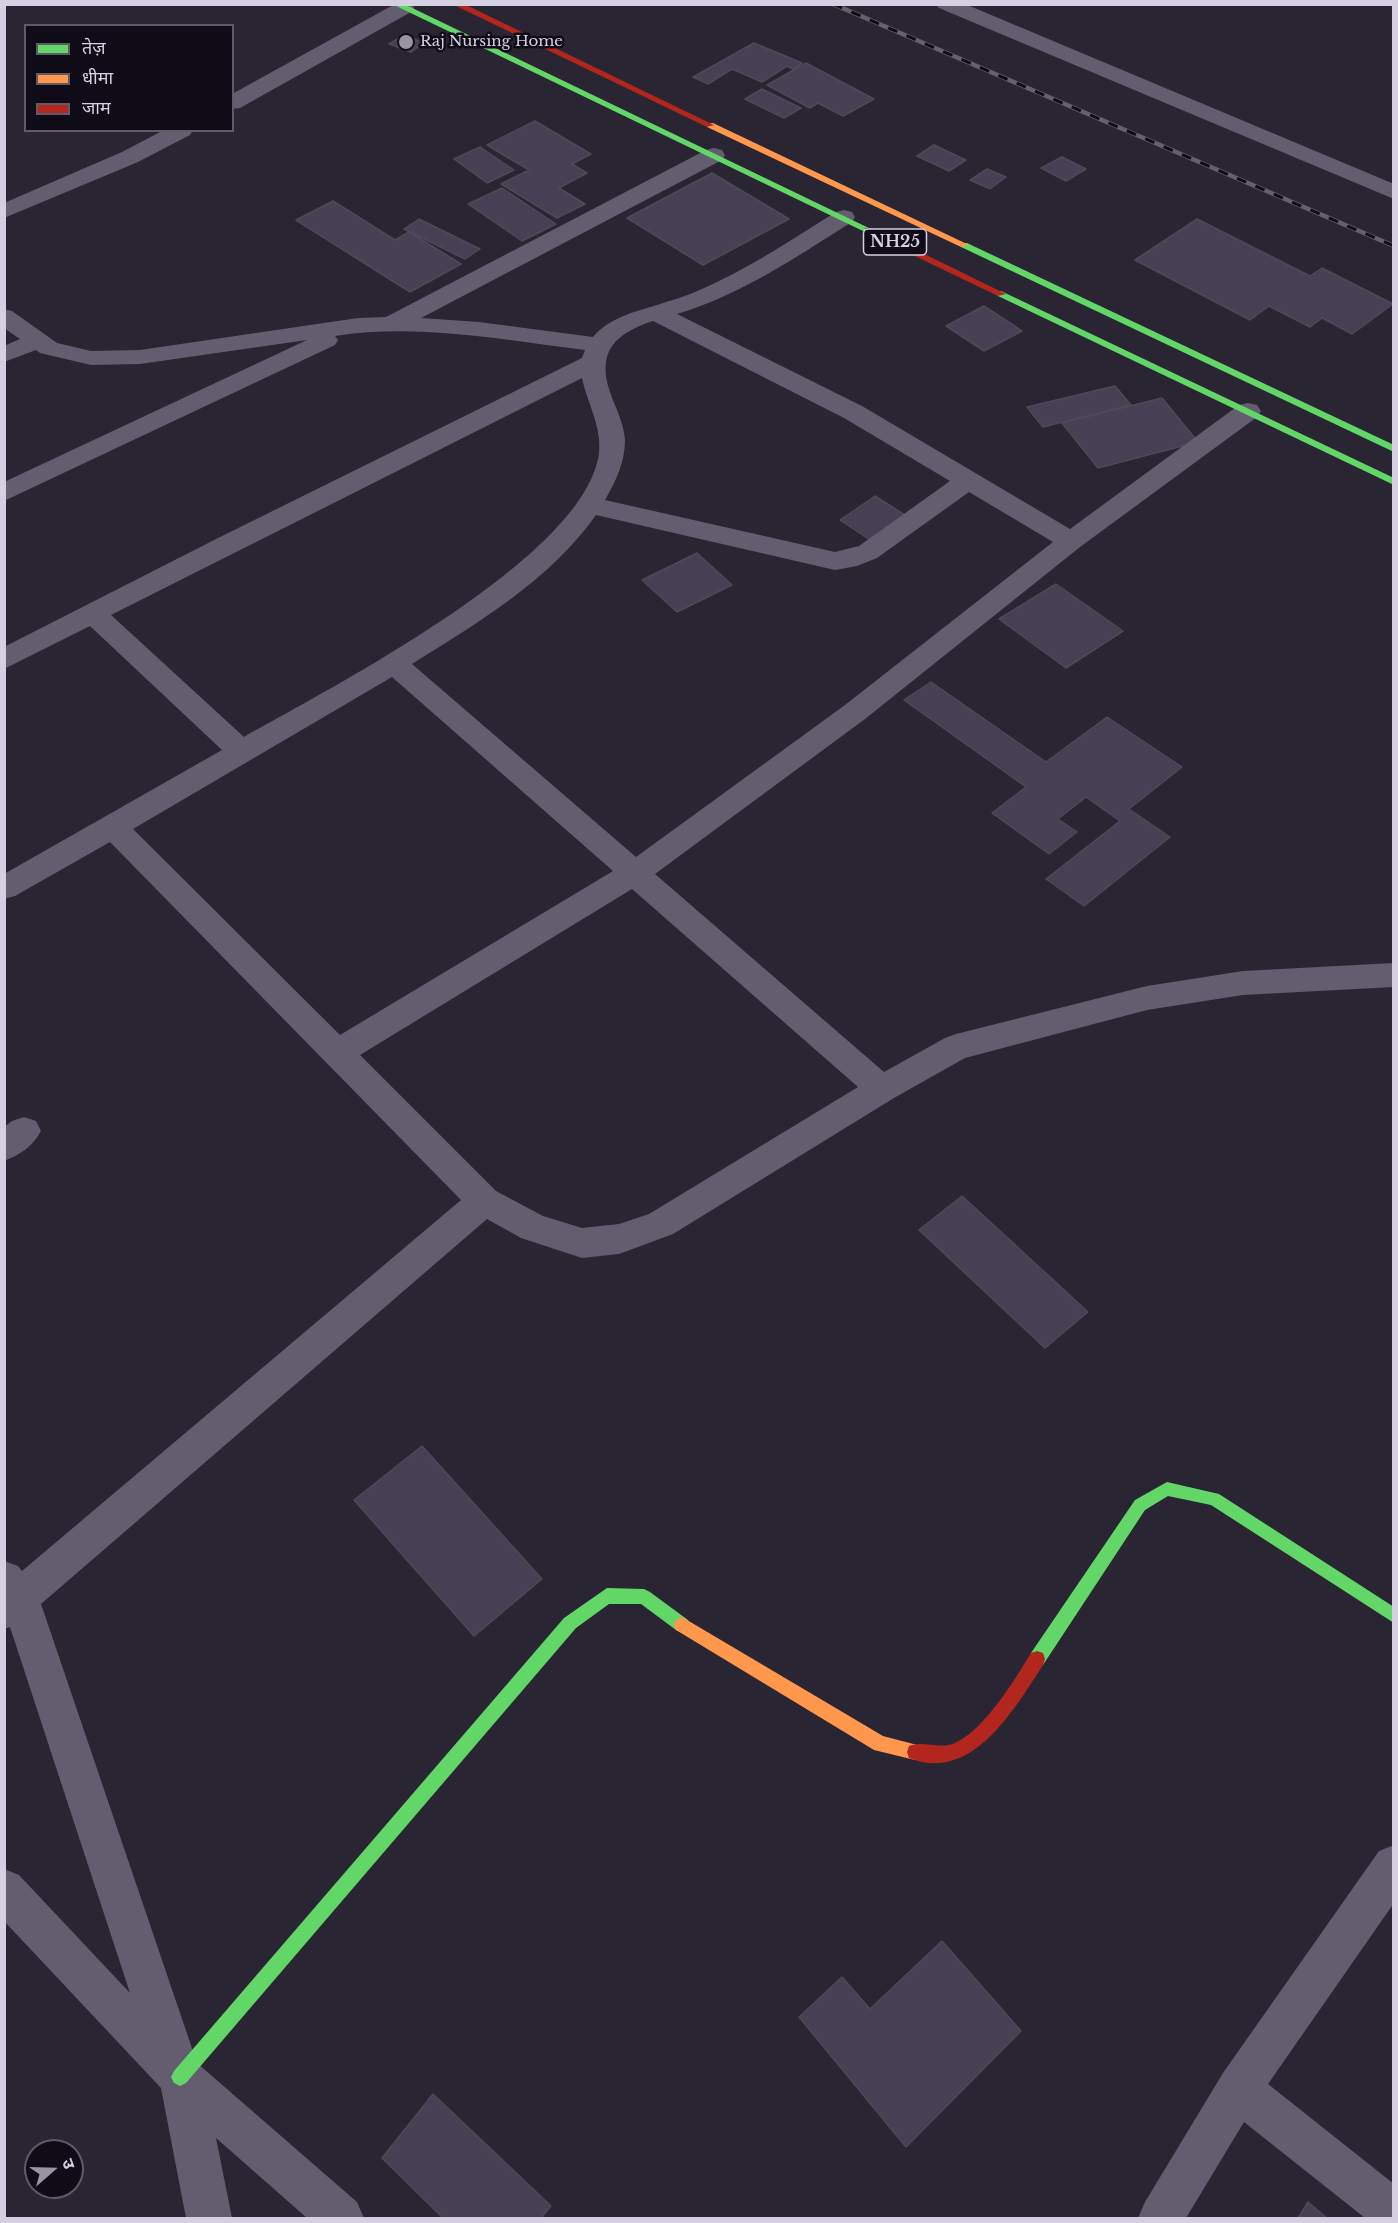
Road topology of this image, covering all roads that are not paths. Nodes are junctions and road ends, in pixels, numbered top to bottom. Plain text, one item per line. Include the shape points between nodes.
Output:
1 (456, 4) edge
2 (946, 4) edge
3 (400, 6) edge
4 (234, 102) edge
5 (178, 132) edge
6 (714, 155) junction
7 (1394, 192) edge
8 (4, 211) edge
9 (844, 217) junction
10 (657, 314) junction
11 (4, 316) edge
12 (391, 323) junction
13 (358, 325) junction
14 (36, 341) junction
15 (596, 354) junction
16 (4, 355) edge
17 (1248, 411) junction
18 (1394, 449) edge
19 (968, 480) junction
20 (1394, 482) edge
21 (4, 493) edge
22 (590, 505) junction
23 (1071, 541) junction
24 (93, 614) junction
25 (4, 659) edge
26 (394, 663) junction
27 (242, 752) junction
28 (113, 827) junction
29 (636, 872) junction
30 (4, 888) edge
31 (1394, 975) edge
32 (338, 1052) junction
33 (882, 1089) junction
34 (484, 1201) junction
35 (10, 1596) edge
36 (1394, 1617) edge
37 (1394, 1866) edge
38 (4, 1890) edge
39 (180, 2077) junction
40 (1239, 2090) junction
41 (1394, 2213) edge
42 (209, 2218) edge
43 (341, 2218) edge
44 (1161, 2218) edge

1 - 18 main road, NH25
2 - 7 street
3 - 4 street
3 - 6 main road, NH25
5 - 8 street via 130,158
6 - 9 main road, NH25
6 - 12 street
9 - 10 street via 744,279
9 - 17 main road, NH25
10 - 15 street via 622,325 608,335
10 - 19 street via 853,412
11 - 14 street
12 - 13 street
12 - 15 street via 446,326
13 - 14 street via 117,358 66,353
13 - 21 street
14 - 16 street
15 - 22 street via 593,380 613,440 611,460
15 - 24 street
17 - 20 main road, NH25
17 - 23 street
19 - 22 street via 868,552 835,561
19 - 23 street
22 - 26 street via 529,572
23 - 29 street via 855,712
24 - 25 street
24 - 27 street
26 - 27 street
26 - 29 street
27 - 28 street
28 - 30 street
28 - 32 street
29 - 32 street
29 - 33 street
31 - 33 street via 1243,983 1148,998 956,1047
32 - 34 street
33 - 34 street via 661,1224 619,1239 582,1243 533,1228
34 - 35 street
35 - 39 street
36 - 39 main road via 1214,1499 1167,1489 1140,1505 1017,1690 985,1728 961,1749 930,1756 880,1744 678,1623 644,1597 607,1596 570,1623
37 - 40 street
38 - 39 street
39 - 42 street
39 - 43 street
40 - 41 street
40 - 44 street

